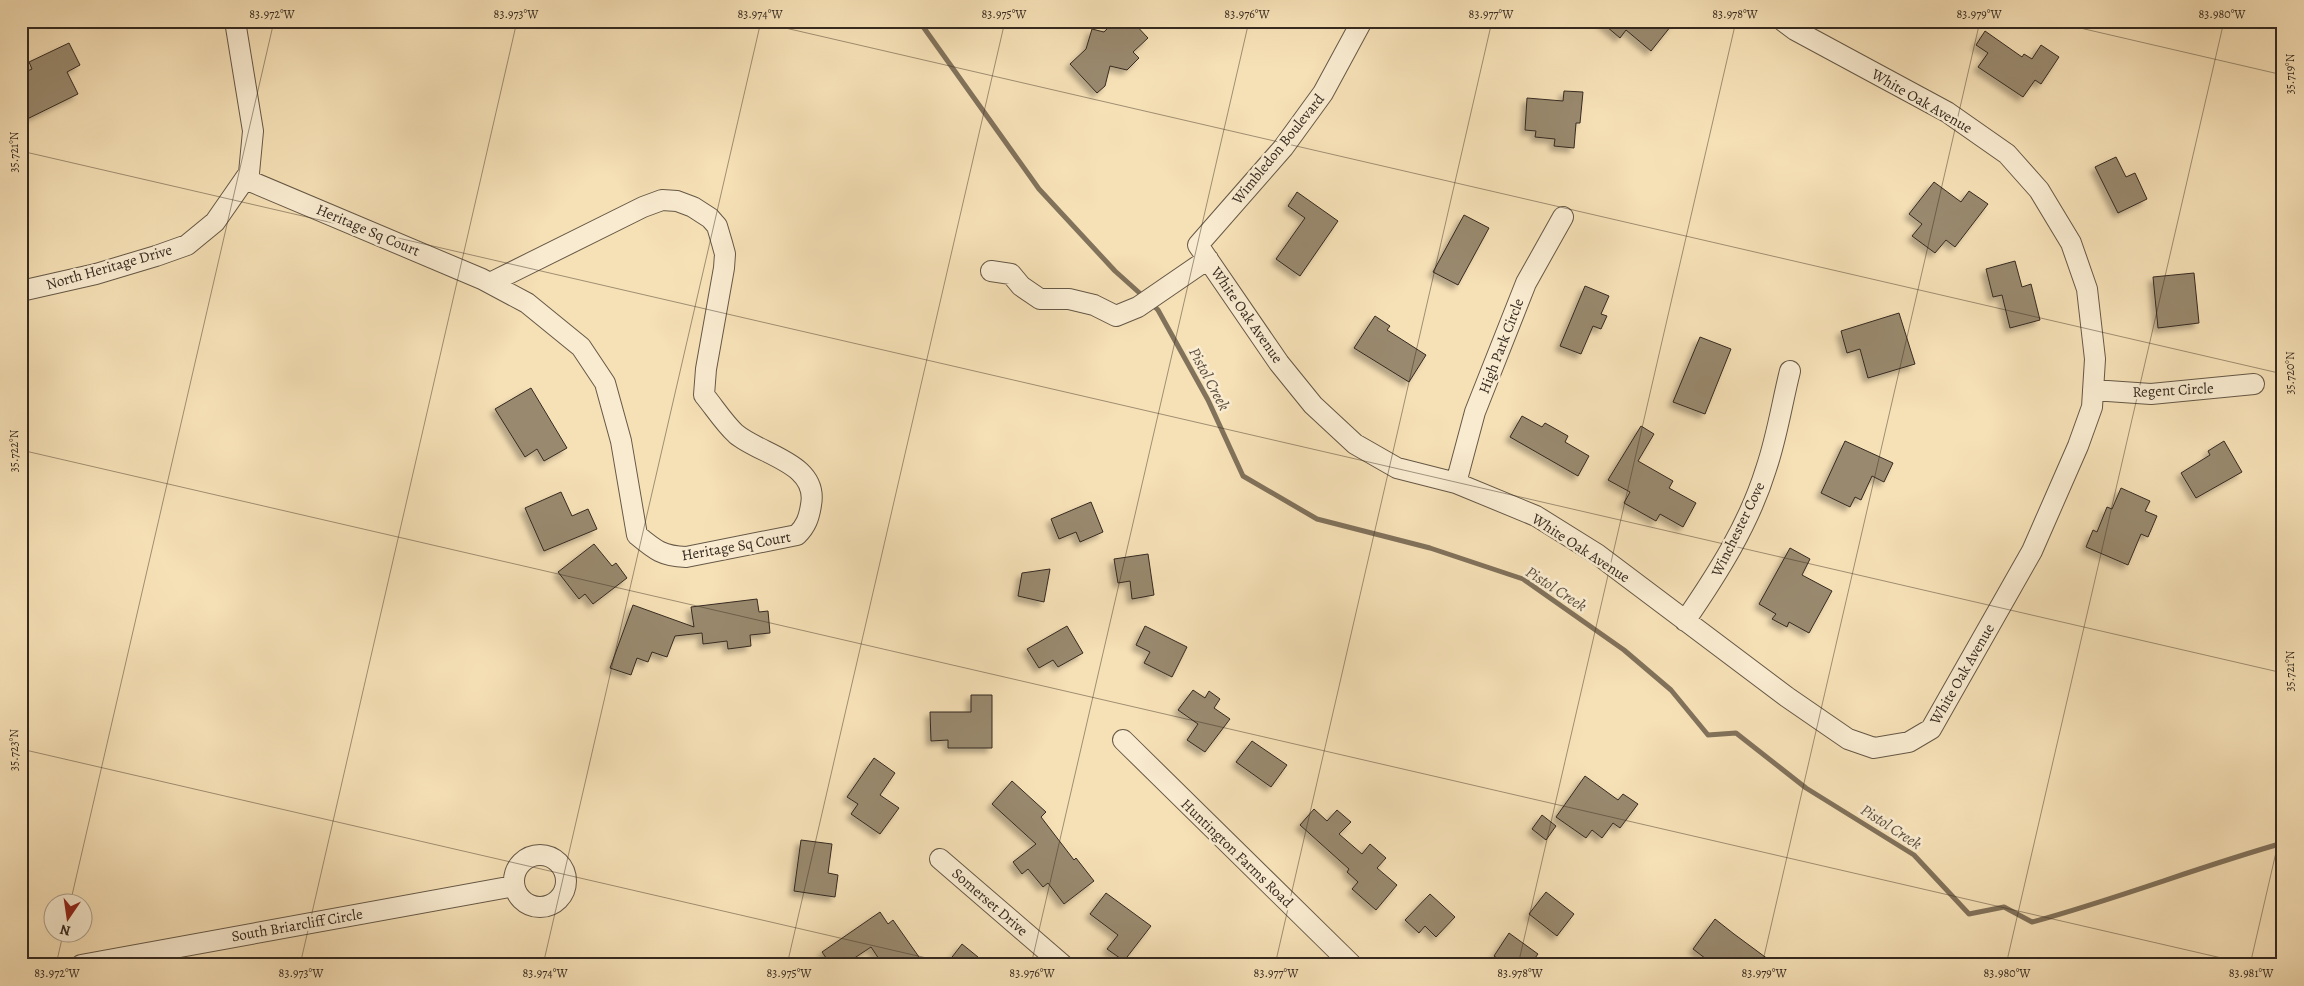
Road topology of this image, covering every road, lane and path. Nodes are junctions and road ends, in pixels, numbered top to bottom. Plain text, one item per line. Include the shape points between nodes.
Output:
1 (235, 21) edge
2 (1362, 21) edge
3 (1783, 21) edge
4 (245, 179) junction
5 (1563, 217) dead end
6 (1203, 252) junction
7 (991, 271) dead end
8 (490, 284) junction
9 (21, 292) edge
10 (1790, 371) dead end
11 (2254, 384) dead end
12 (2093, 390) junction
13 (1456, 483) junction
14 (1685, 621) junction
15 (1123, 740) dead end
16 (940, 859) dead end
17 (514, 886) dead end
18 (81, 965) edge
19 (1062, 965) edge
20 (1352, 965) edge

1 - 4 street, North Heritage Drive via 253,132 249,173
2 - 6 street, Wimbledon Boulevard via 1318,101
3 - 12 street, White Oak Avenue via 1947,112 2007,154 2038,190 2070,243 2087,289 2095,359
4 - 8 street, Heritage Sq Court
4 - 9 street, North Heritage Drive via 215,222 187,245 96,274
5 - 13 street, High Park Circle via 1526,283 1475,412
6 - 7 street, Wimbledon Boulevard via 1162,290 1138,307 1116,316 1094,305 1070,299 1040,299 1021,286 1011,274
6 - 13 street, White Oak Avenue via 1308,398 1355,444 1398,468
8 - 8 street, Heritage Sq Court via 527,304 580,348 605,383 621,441 637,535 658,552 686,557 797,535 805,527 813,490 804,474 734,432 704,395 725,254 717,226 710,218 693,207 662,200
10 - 14 street, Winchester Cove via 1767,468 1751,510 1723,565
11 - 12 street, Regent Circle via 2152,394
12 - 14 street, White Oak Avenue via 2092,407 2078,446 2032,551 1931,729 1909,742 1874,748 1848,739
13 - 14 street, White Oak Avenue via 1536,516 1597,554
15 - 20 street, Huntington Farms Road
16 - 19 street, Somerset Drive
17 - 18 street, South Briarcliff Circle

